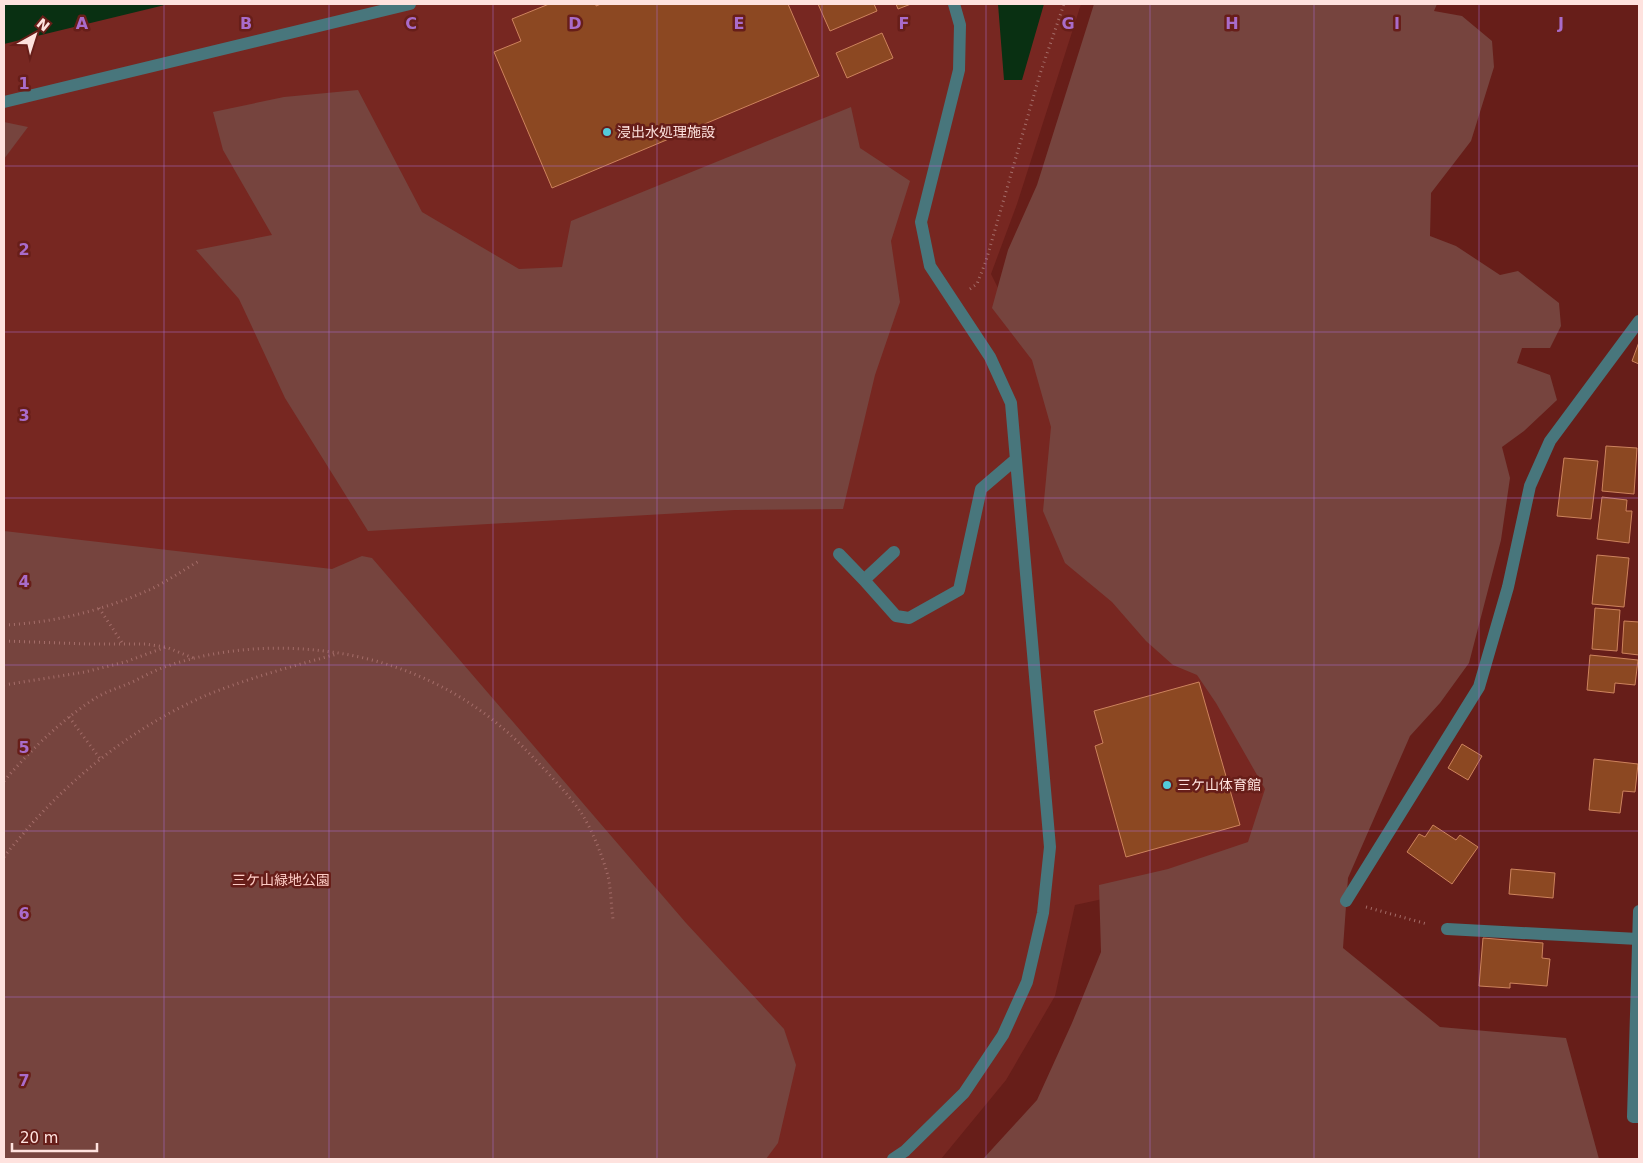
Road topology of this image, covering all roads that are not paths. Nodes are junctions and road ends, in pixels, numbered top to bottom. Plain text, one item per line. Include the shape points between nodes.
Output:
1 (410, 4) edge
2 (954, 4) edge
3 (4, 102) edge
4 (1639, 321) edge
5 (1016, 459) junction
6 (894, 552) dead end
7 (839, 554) dead end
8 (864, 580) junction
9 (1346, 901) road end
10 (1639, 911) edge
11 (1447, 929) road end
12 (1638, 939) junction
13 (1638, 974) edge
14 (1639, 1117) edge
15 (893, 1159) edge

1 - 3 street
2 - 5 street via 960,25 959,70 921,222 930,266 990,356 1011,403
4 - 9 street via 1550,441 1530,486 1508,586 1479,687
5 - 8 street via 981,489 959,590 909,618 896,616
5 - 15 street via 1050,847 1043,914 1027,982 1003,1035 964,1093
6 - 8 street
7 - 8 street
10 - 12 street
11 - 12 street
12 - 13 street
13 - 14 street via 1633,1117

